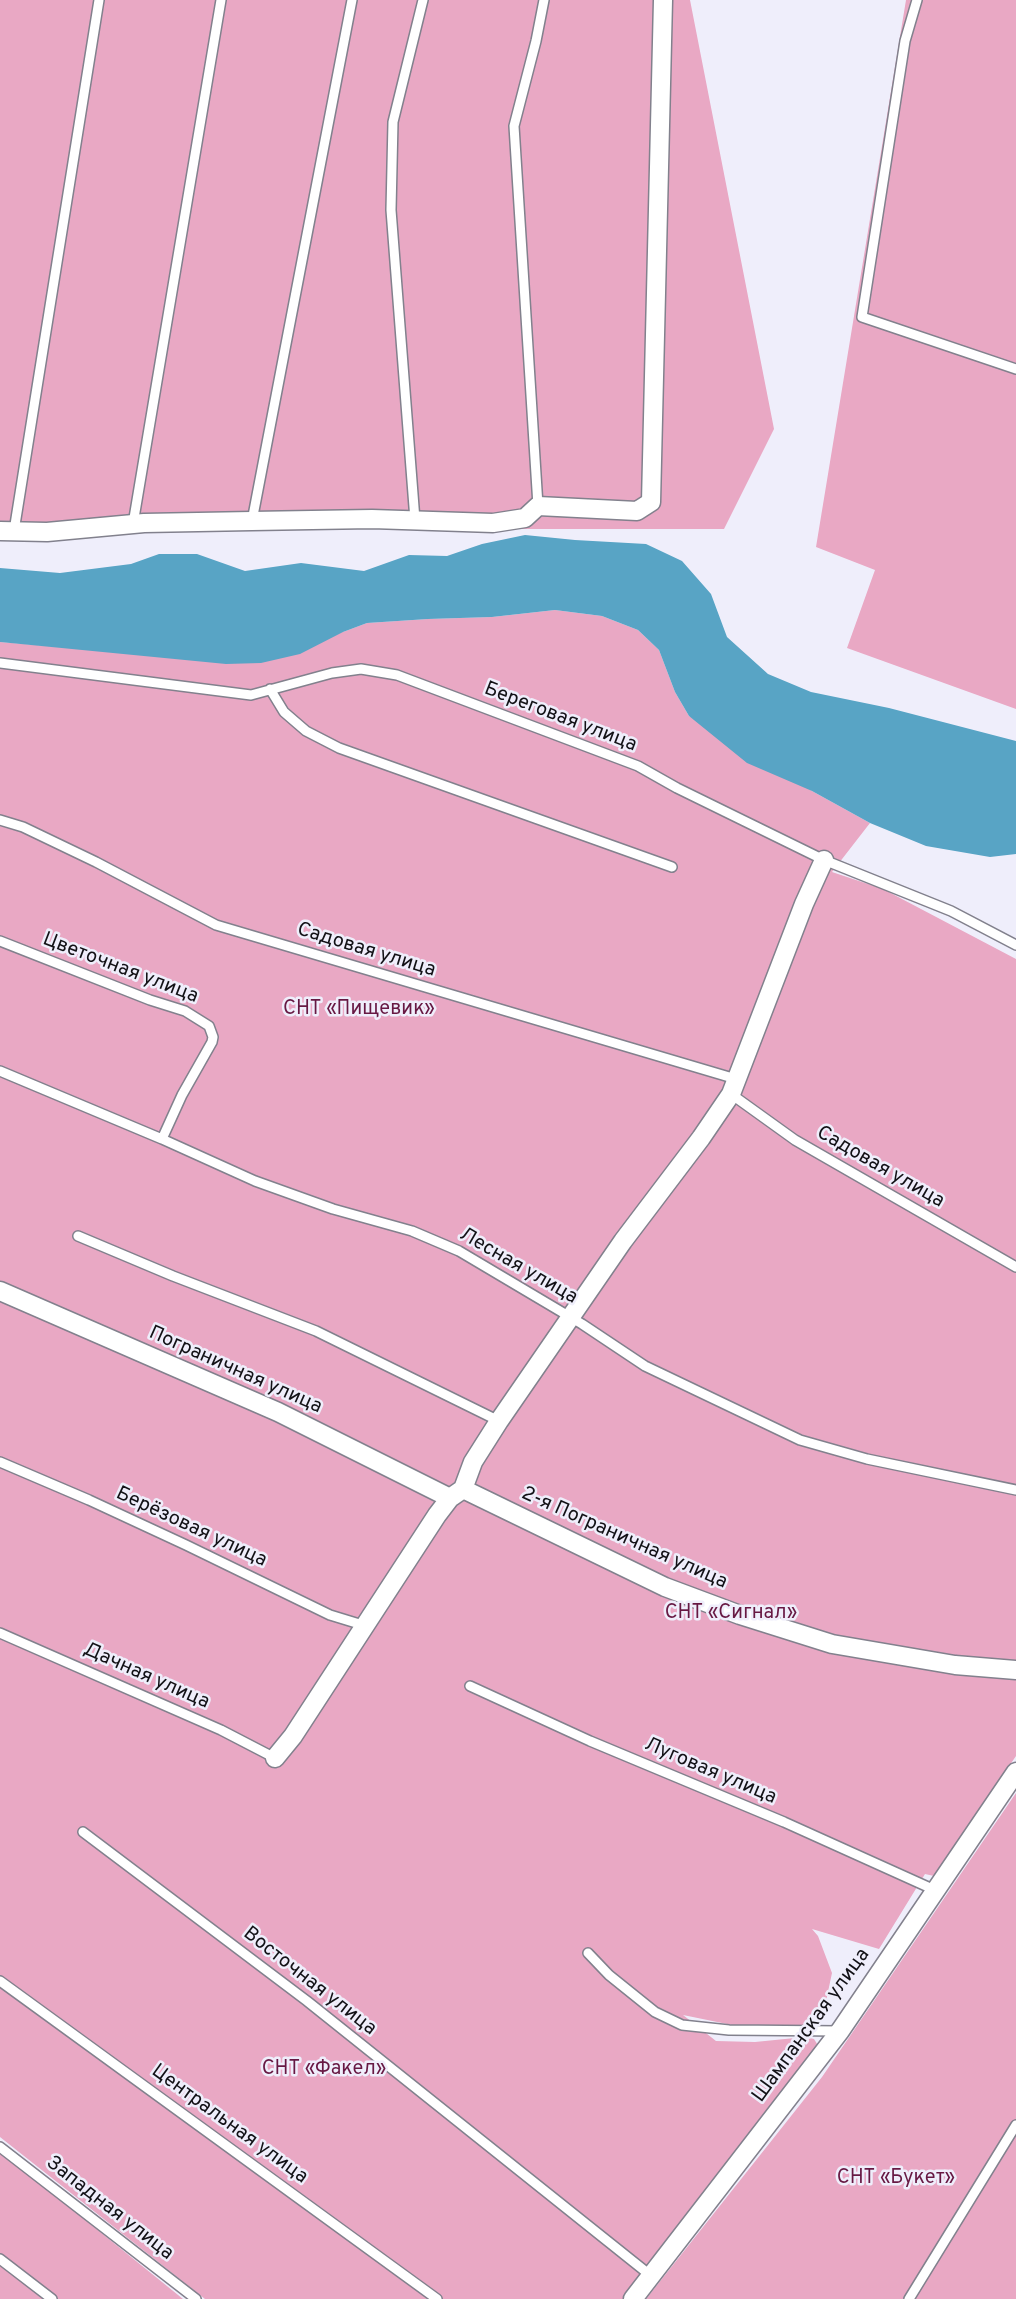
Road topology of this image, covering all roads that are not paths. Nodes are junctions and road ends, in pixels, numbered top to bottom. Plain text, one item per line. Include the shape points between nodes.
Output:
1 (99, 0) edge
2 (221, 0) edge
3 (352, 0) edge
4 (423, 0) edge
5 (544, 0) edge
6 (663, 0) edge
7 (917, 0) edge
8 (1016, 369) edge
9 (538, 506) junction
10 (415, 520) junction
11 (252, 521) junction
12 (133, 524) junction
13 (7, 531) edge
14 (0, 663) edge
15 (270, 689) junction
16 (0, 820) edge
17 (824, 860) junction
18 (672, 867) dead end
19 (0, 941) edge
20 (1016, 945) edge
21 (0, 1071) edge
22 (734, 1086) junction
23 (162, 1139) junction
24 (78, 1236) dead end
25 (1016, 1267) edge
26 (0, 1291) edge
27 (570, 1318) junction
28 (499, 1421) junction
29 (0, 1462) edge
30 (1016, 1490) edge
31 (456, 1493) junction
32 (366, 1626) junction
33 (0, 1633) edge
34 (1016, 1670) edge
35 (470, 1686) dead end
36 (275, 1758) joint
37 (1016, 1772) edge
38 (83, 1832) dead end
39 (937, 1891) junction
40 (588, 1953) dead end
41 (0, 1981) edge
42 (840, 2031) junction
43 (1016, 2125) edge
44 (0, 2147) edge
45 (0, 2259) edge
46 (650, 2275) junction
47 (52, 2299) edge
48 (195, 2299) edge
49 (437, 2299) edge
50 (633, 2299) edge
51 (909, 2299) edge

1 - 13 lane
2 - 12 lane
3 - 11 lane
4 - 10 lane via 393,122 391,210
5 - 9 lane via 514,126
6 - 9 street via 651,502 637,511
7 - 8 lane via 906,41 862,317
9 - 10 street via 525,518 493,523
10 - 11 street
11 - 12 street
12 - 13 street via 48,532
14 - 15 lane, Береговая улица via 251,695
15 - 17 lane, Береговая улица via 361,669 397,675 638,766
15 - 18 lane via 284,712 306,731 339,748
16 - 22 lane, Садовая улица via 96,862 216,925
17 - 20 lane, Береговая улица via 951,911
17 - 22 street
19 - 23 lane, Цветочная улица via 185,1011 209,1026 212,1042
21 - 23 lane, Лесная улица
22 - 25 lane, Садовая улица via 795,1140
22 - 27 street via 701,1138 623,1240
23 - 27 lane, Лесная улица via 255,1180 333,1209 412,1231 459,1251
24 - 28 lane via 316,1331
26 - 31 street, Пограничная улица
27 - 28 street
27 - 30 lane, Лесная улица via 645,1366 801,1440 867,1459
28 - 31 street
29 - 32 lane, Берёзовая улица via 122,1515 330,1615
31 - 32 street
31 - 34 street, 2-я Пограничная улица via 665,1587 740,1615 832,1644 954,1665
32 - 36 street
33 - 36 lane, Дачная улица via 221,1730
35 - 39 lane, Луговая улица
37 - 39 street, Шампанская улица
38 - 46 lane, Восточная улица via 307,2001
39 - 42 street, Шампанская улица
40 - 42 lane via 655,2012 682,2025 729,2030
41 - 49 lane, Центральная улица
42 - 46 street, Шампанская улица
43 - 51 lane
44 - 48 lane, Западная улица
45 - 47 lane
46 - 50 street, Шампанская улица

